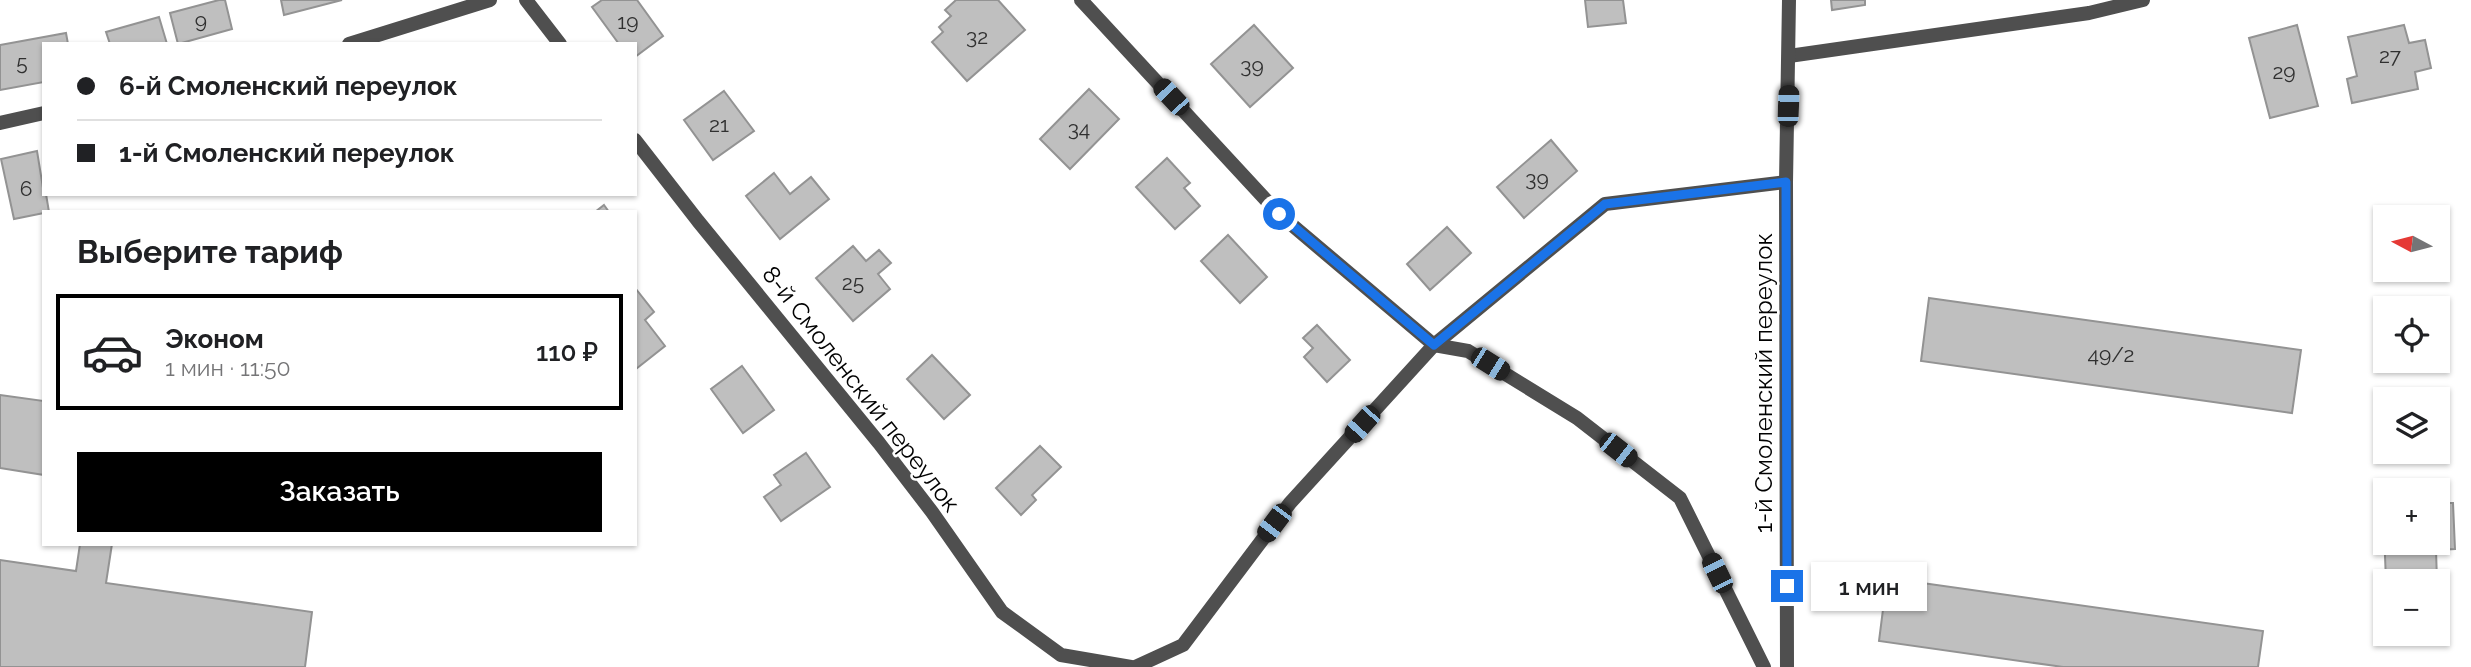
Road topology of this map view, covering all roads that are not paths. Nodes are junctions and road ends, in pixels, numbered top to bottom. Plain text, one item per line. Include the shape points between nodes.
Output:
1 (489, 0) edge
2 (526, 0) edge
3 (1081, 0) edge
4 (1789, 0) edge
5 (2143, 0) edge
6 (355, 42) edge
7 (558, 42) edge
8 (1789, 56) junction
9 (42, 113) edge
10 (0, 123) edge
11 (637, 143) edge
12 (1786, 182) junction
13 (1434, 345) junction
14 (1133, 667) edge
15 (1765, 667) edge
16 (1787, 667) edge

1 - 6 street
2 - 7 street
3 - 13 street via 1279,214
4 - 8 street, 1-й Смоленский переулок
5 - 8 street via 2090,13
8 - 12 street, 1-й Смоленский переулок
9 - 10 street
11 - 14 street, 8-й Смоленский переулок via 879,443 1002,612 1061,655
12 - 13 street via 1605,204
12 - 16 street, 1-й Смоленский переулок
13 - 14 street via 1290,503 1183,645
13 - 15 street via 1468,351 1577,418 1680,498

